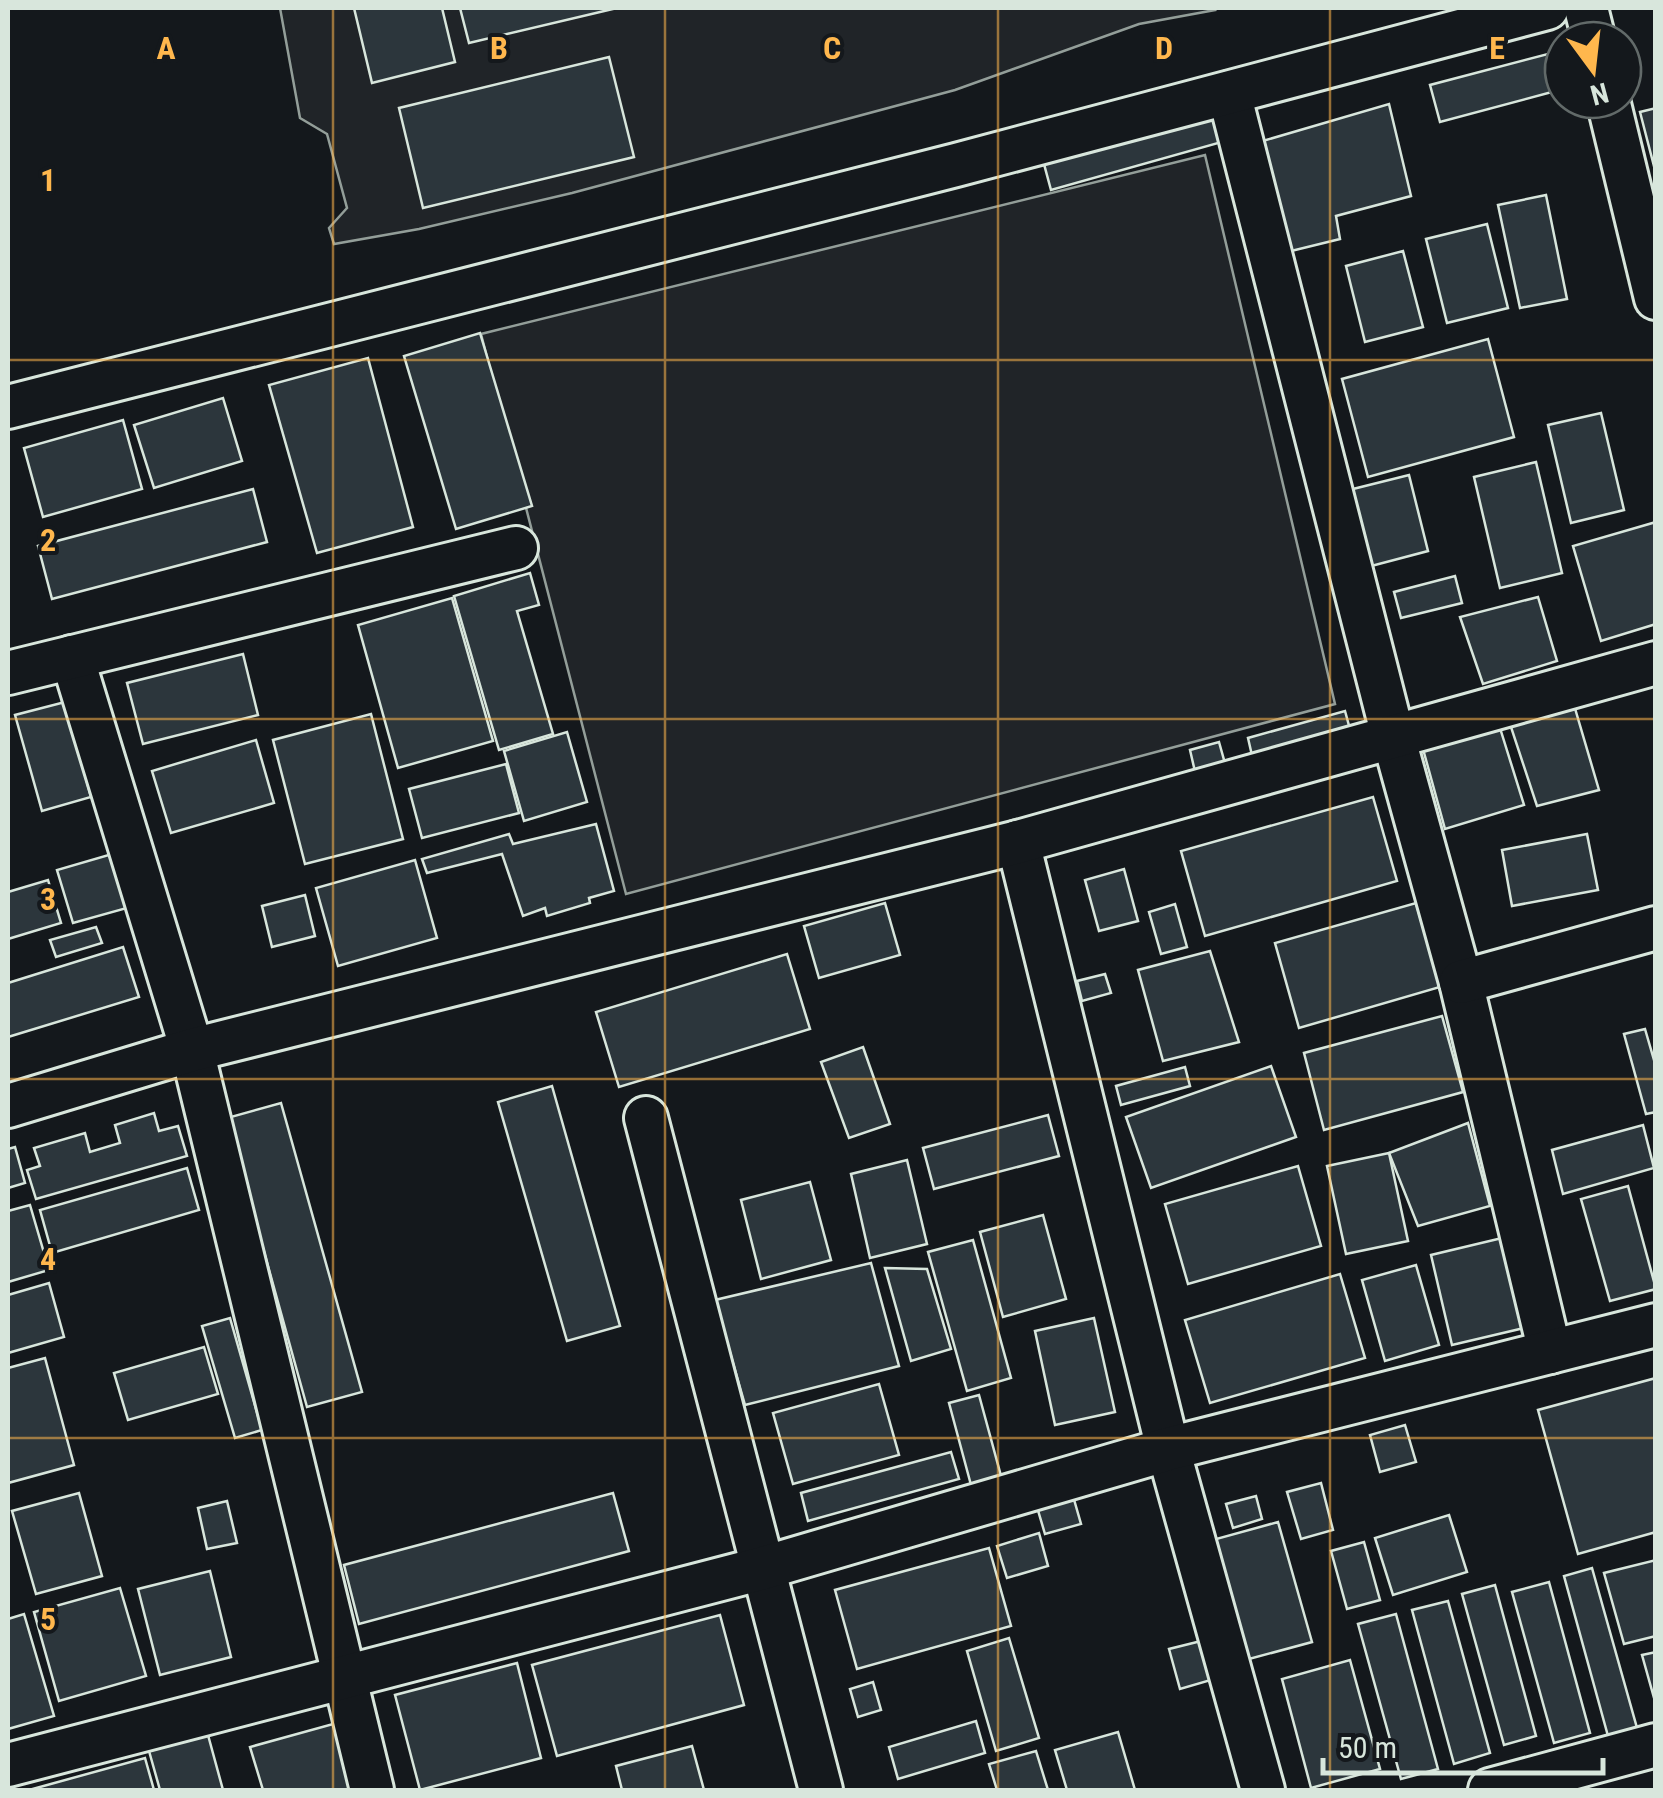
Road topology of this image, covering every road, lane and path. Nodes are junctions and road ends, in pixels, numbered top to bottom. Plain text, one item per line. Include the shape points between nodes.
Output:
1 (1547, 8) edge
2 (1230, 92) junction
3 (1613, 120) edge
4 (1656, 298) edge
5 (8, 408) edge
6 (516, 548) dead end
7 (72, 657) junction
8 (1656, 663) edge
9 (8, 674) edge
10 (1393, 736) junction
11 (1018, 842) junction
12 (1656, 928) edge
13 (1461, 982) junction
14 (192, 1050) junction
15 (8, 1106) edge
16 (646, 1118) dead end
17 (1656, 1325) edge
18 (1550, 1352) junction
19 (1168, 1449) junction
20 (763, 1568) junction
21 (344, 1676) junction
22 (1654, 1754) edge
23 (8, 1765) edge
24 (372, 1790) edge
25 (821, 1790) edge
26 (1262, 1790) edge
27 (1490, 1790) edge

1 - 2 street
2 - 5 street
2 - 10 street
3 - 4 street
6 - 7 street
7 - 9 street
7 - 14 street
8 - 10 street
10 - 11 street
10 - 13 street
11 - 14 street
11 - 19 street
12 - 13 street
13 - 18 street
14 - 15 street
14 - 21 street
16 - 20 street
17 - 18 street
18 - 19 street
19 - 20 street
19 - 26 street
20 - 21 street
20 - 25 street
21 - 23 street
21 - 24 street
22 - 27 street

